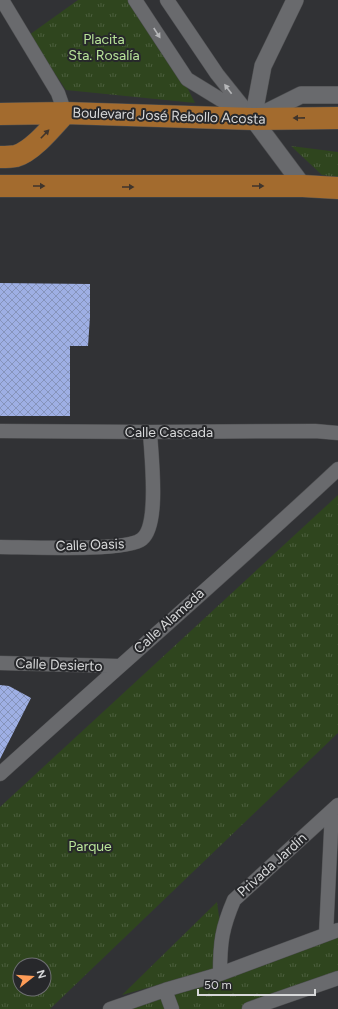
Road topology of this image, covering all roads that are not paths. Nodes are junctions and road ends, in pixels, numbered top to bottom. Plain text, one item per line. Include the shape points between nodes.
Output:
1 (2, 0) edge
2 (135, 0) edge
3 (168, 0) edge
4 (295, 0) edge
5 (338, 95) edge
6 (65, 113) junction
7 (0, 114) edge
8 (338, 118) edge
9 (253, 119) junction
10 (0, 157) edge
11 (0, 186) edge
12 (302, 186) junction
13 (338, 188) edge
14 (0, 431) edge
15 (150, 432) junction
16 (338, 433) edge
17 (338, 469) edge
18 (0, 547) edge
19 (0, 663) edge
20 (118, 666) junction
21 (0, 774) edge
22 (335, 808) edge
23 (332, 932) edge
24 (220, 974) junction
25 (338, 978) edge
26 (165, 990) junction
27 (274, 1005) edge
28 (110, 1009) edge
29 (172, 1009) edge
30 (250, 1009) edge

1 - 6 street via 58,93
2 -> 9 street via 187,79
9 -> 3 street via 217,74
4 - 9 street via 262,66
5 - 9 street via 301,95
6 - 7 main road, Boulevard José Rebollo Acosta
6 - 9 main road, Boulevard José Rebollo Acosta
10 -> 6 main road via 20,154 38,142
8 -> 9 main road, Boulevard José Rebollo Acosta
9 - 12 street
11 -> 12 main road
12 - 13 main road
14 - 15 street, Calle Cascada
15 - 16 street, Calle Cascada
15 - 18 street, Calle Oasis via 153,499 151,519 142,540 131,544 92,548
17 - 20 street, Calle Alameda
19 - 20 street, Calle Desierto
20 - 21 street, Calle Alameda
22 - 23 street
22 - 24 street, Privada Jardín via 234,900 221,936
23 - 24 street
24 - 26 street
25 - 27 street
26 - 28 street
26 - 29 street
27 - 30 street

